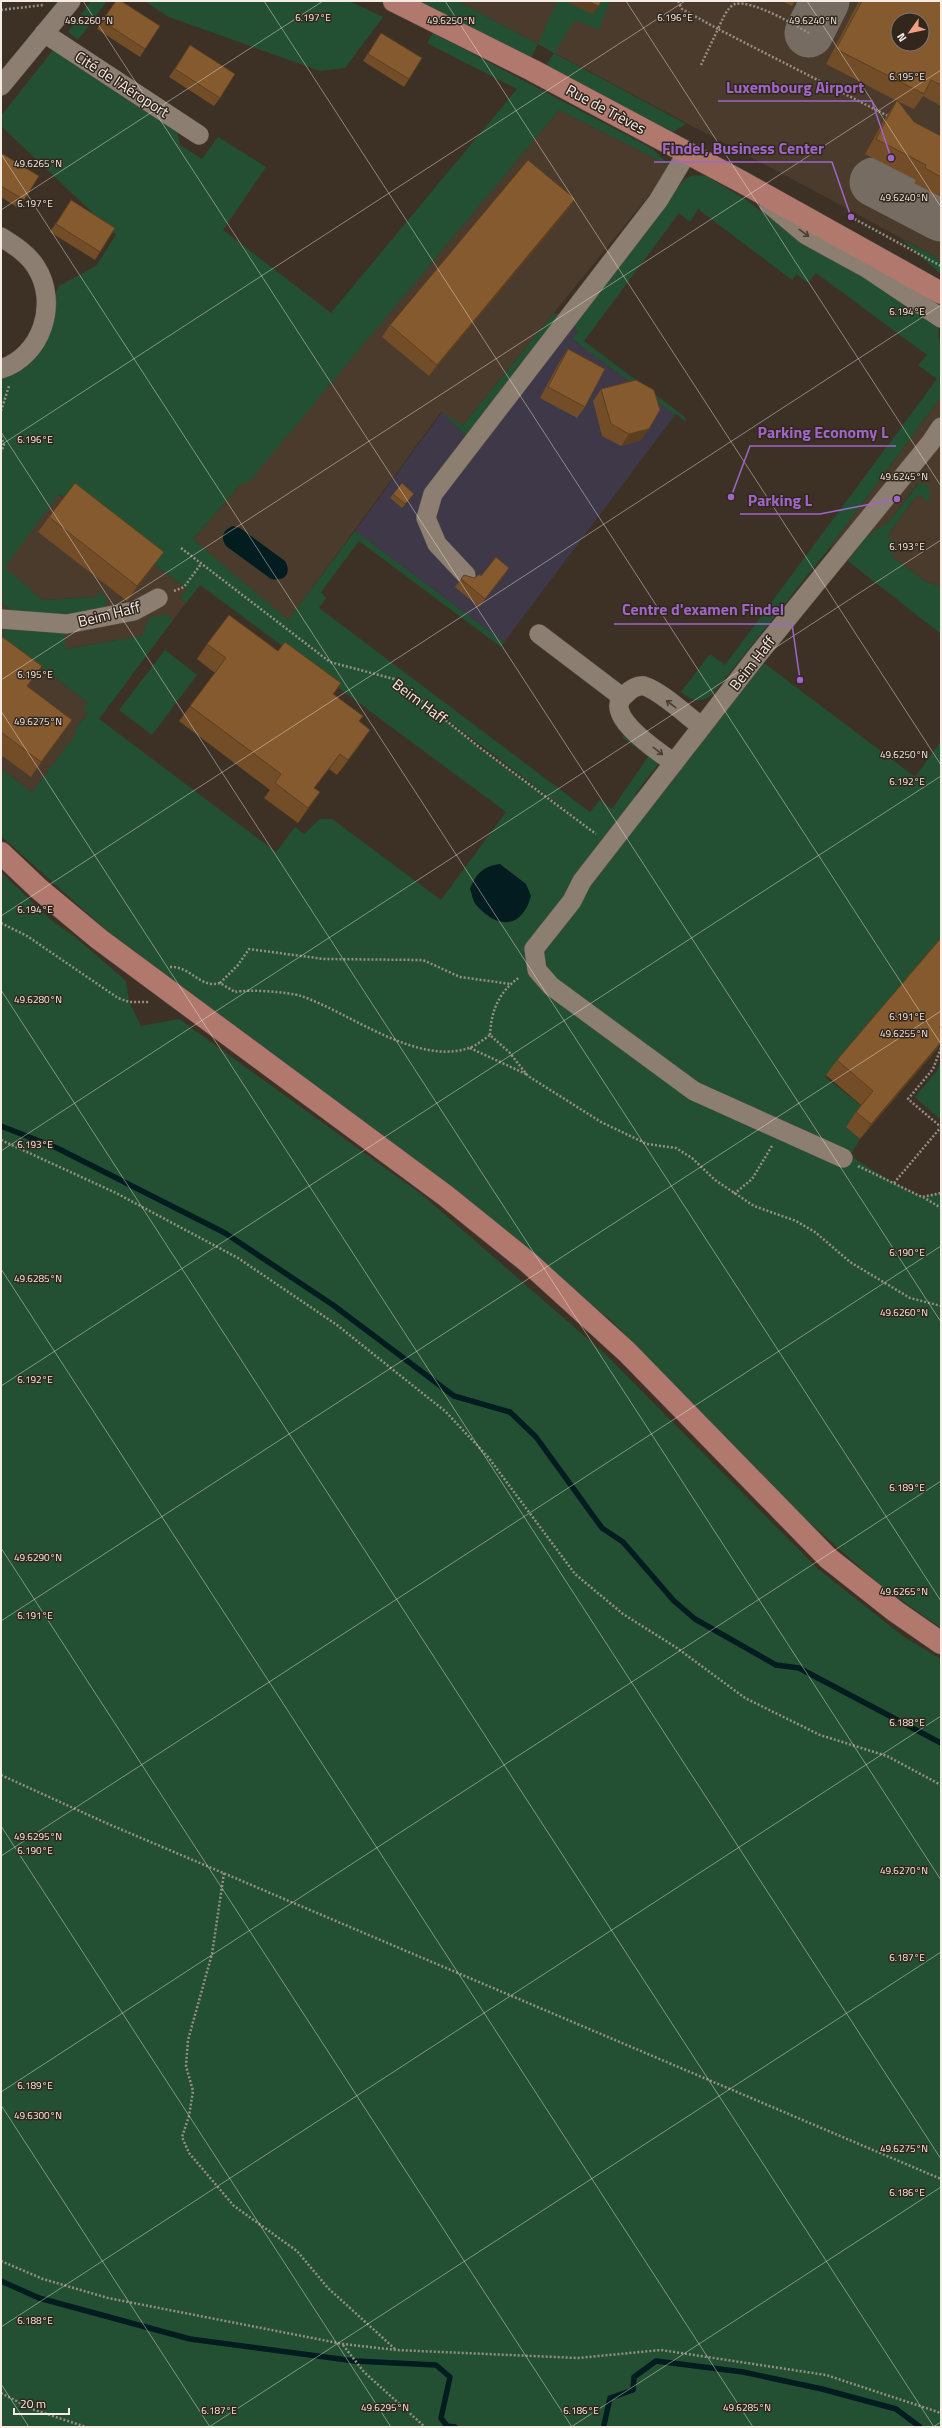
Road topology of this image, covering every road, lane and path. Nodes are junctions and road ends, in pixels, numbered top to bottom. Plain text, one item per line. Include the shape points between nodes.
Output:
1 (394, 1) edge
2 (678, 1) edge
3 (70, 2) edge
4 (1, 10) edge
5 (718, 29) junction
6 (44, 33) junction
7 (809, 33) dead end
8 (701, 65) dead end
9 (3, 80) edge
10 (892, 118) edge
11 (199, 135) dead end
12 (687, 153) junction
13 (742, 182) junction
14 (851, 217) dead end
15 (1, 237) edge
16 (941, 266) edge
17 (941, 293) edge
18 (941, 318) edge
19 (5, 368) edge
20 (1, 412) edge
21 (941, 427) edge
22 (1, 436) edge
23 (1, 452) edge
24 (181, 548) dead end
25 (201, 564) junction
26 (466, 575) edge
27 (158, 598) joint
28 (1, 619) edge
29 (539, 634) dead end
30 (622, 697) junction
31 (702, 727) junction
32 (674, 763) junction
33 (611, 845) junction
34 (1, 853) edge
35 (1, 923) edge
36 (537, 970) junction
37 (220, 983) junction
38 (511, 984) junction
39 (162, 986) junction
40 (490, 1035) junction
41 (470, 1048) junction
42 (941, 1048) edge
43 (528, 1076) junction
44 (941, 1127) edge
45 (784, 1133) junction
46 (1, 1140) edge
47 (844, 1158) joint
48 (894, 1183) junction
49 (941, 1193) edge
50 (734, 1194) junction
51 (922, 1197) junction
52 (941, 1208) edge
53 (941, 1306) edge
54 (941, 1642) edge
55 (1, 1775) edge
56 (941, 1785) edge
57 (224, 1872) junction
58 (941, 2179) edge
59 (1, 2261) edge
60 (342, 2344) junction
61 (396, 2350) junction
62 (1, 2392) edge
63 (941, 2412) edge
64 (86, 2427) edge
65 (425, 2427) edge

1 - 12 main road, Rue de Trèves via 532,70
2 - 5 path via 682,9
3 - 4 path
3 - 6 street
5 - 7 path via 727,11 735,4 752,3
5 - 8 path
5 - 10 path
6 - 9 street
6 - 11 street, Cité de l'Aéroport
12 - 13 main road, Rue de Trèves
12 - 26 street via 658,202 433,494 426,518 437,544
13 - 17 main road, Rue de Trèves
13 -> 18 street via 806,235 868,269
14 - 16 path
15 - 19 street via 20,249 36,267 45,289 47,315 41,334 28,353
19 - 20 path via 12,376
21 - 31 street, Beim Haff
22 - 23 path via 4,445
24 - 25 path, Beim Haff
25 - 27 path, Beim Haff via 184,587
25 - 33 path, Beim Haff via 330,662 394,679 479,748
27 - 28 street, Beim Haff via 134,611 67,624
29 - 30 street
31 -> 30 street via 652,689 642,686 632,689
30 -> 32 street via 618,711 624,721
31 - 32 street, Beim Haff
32 - 33 street, Beim Haff
33 - 36 street, Beim Haff via 534,949
34 - 39 main road via 99,939
35 - 39 path via 28,936 118,998 129,1002 148,1003
36 - 38 path
36 - 45 street via 551,986 694,1091
37 - 38 path via 238,966 249,949 324,959 424,960 460,977
37 - 39 path via 205,984 180,966 168,967
37 - 41 path via 235,992 245,990 300,996 380,1035 436,1052
38 - 40 path via 498,1000 491,1017
39 - 54 main road via 446,1196 529,1263 627,1352 828,1558 895,1611
40 - 41 path
40 - 43 path via 509,1052
41 - 43 path
42 - 44 path via 933,1070 908,1099
43 - 50 path via 601,1122 647,1144 676,1148 692,1158
44 - 48 path
45 - 47 street
45 - 50 path via 766,1153 752,1179
46 - 56 path via 116,1193 238,1258 337,1325 446,1412 488,1457 575,1574 623,1614 677,1648 745,1698 820,1735 887,1756
47 - 48 path
48 - 51 path
49 - 51 path
50 - 53 path via 754,1206 796,1221 815,1232 850,1262 910,1298
51 - 52 path
55 - 57 path via 106,1823
57 - 58 path
57 - 61 path via 212,1954 188,2040 186,2066 192,2091 189,2116 182,2137 189,2153 234,2206 297,2251 328,2288
59 - 60 path via 43,2279 108,2298
60 - 61 path
60 - 65 path via 364,2372
61 - 63 path via 578,2358 661,2350 826,2375
62 - 64 path via 32,2409

